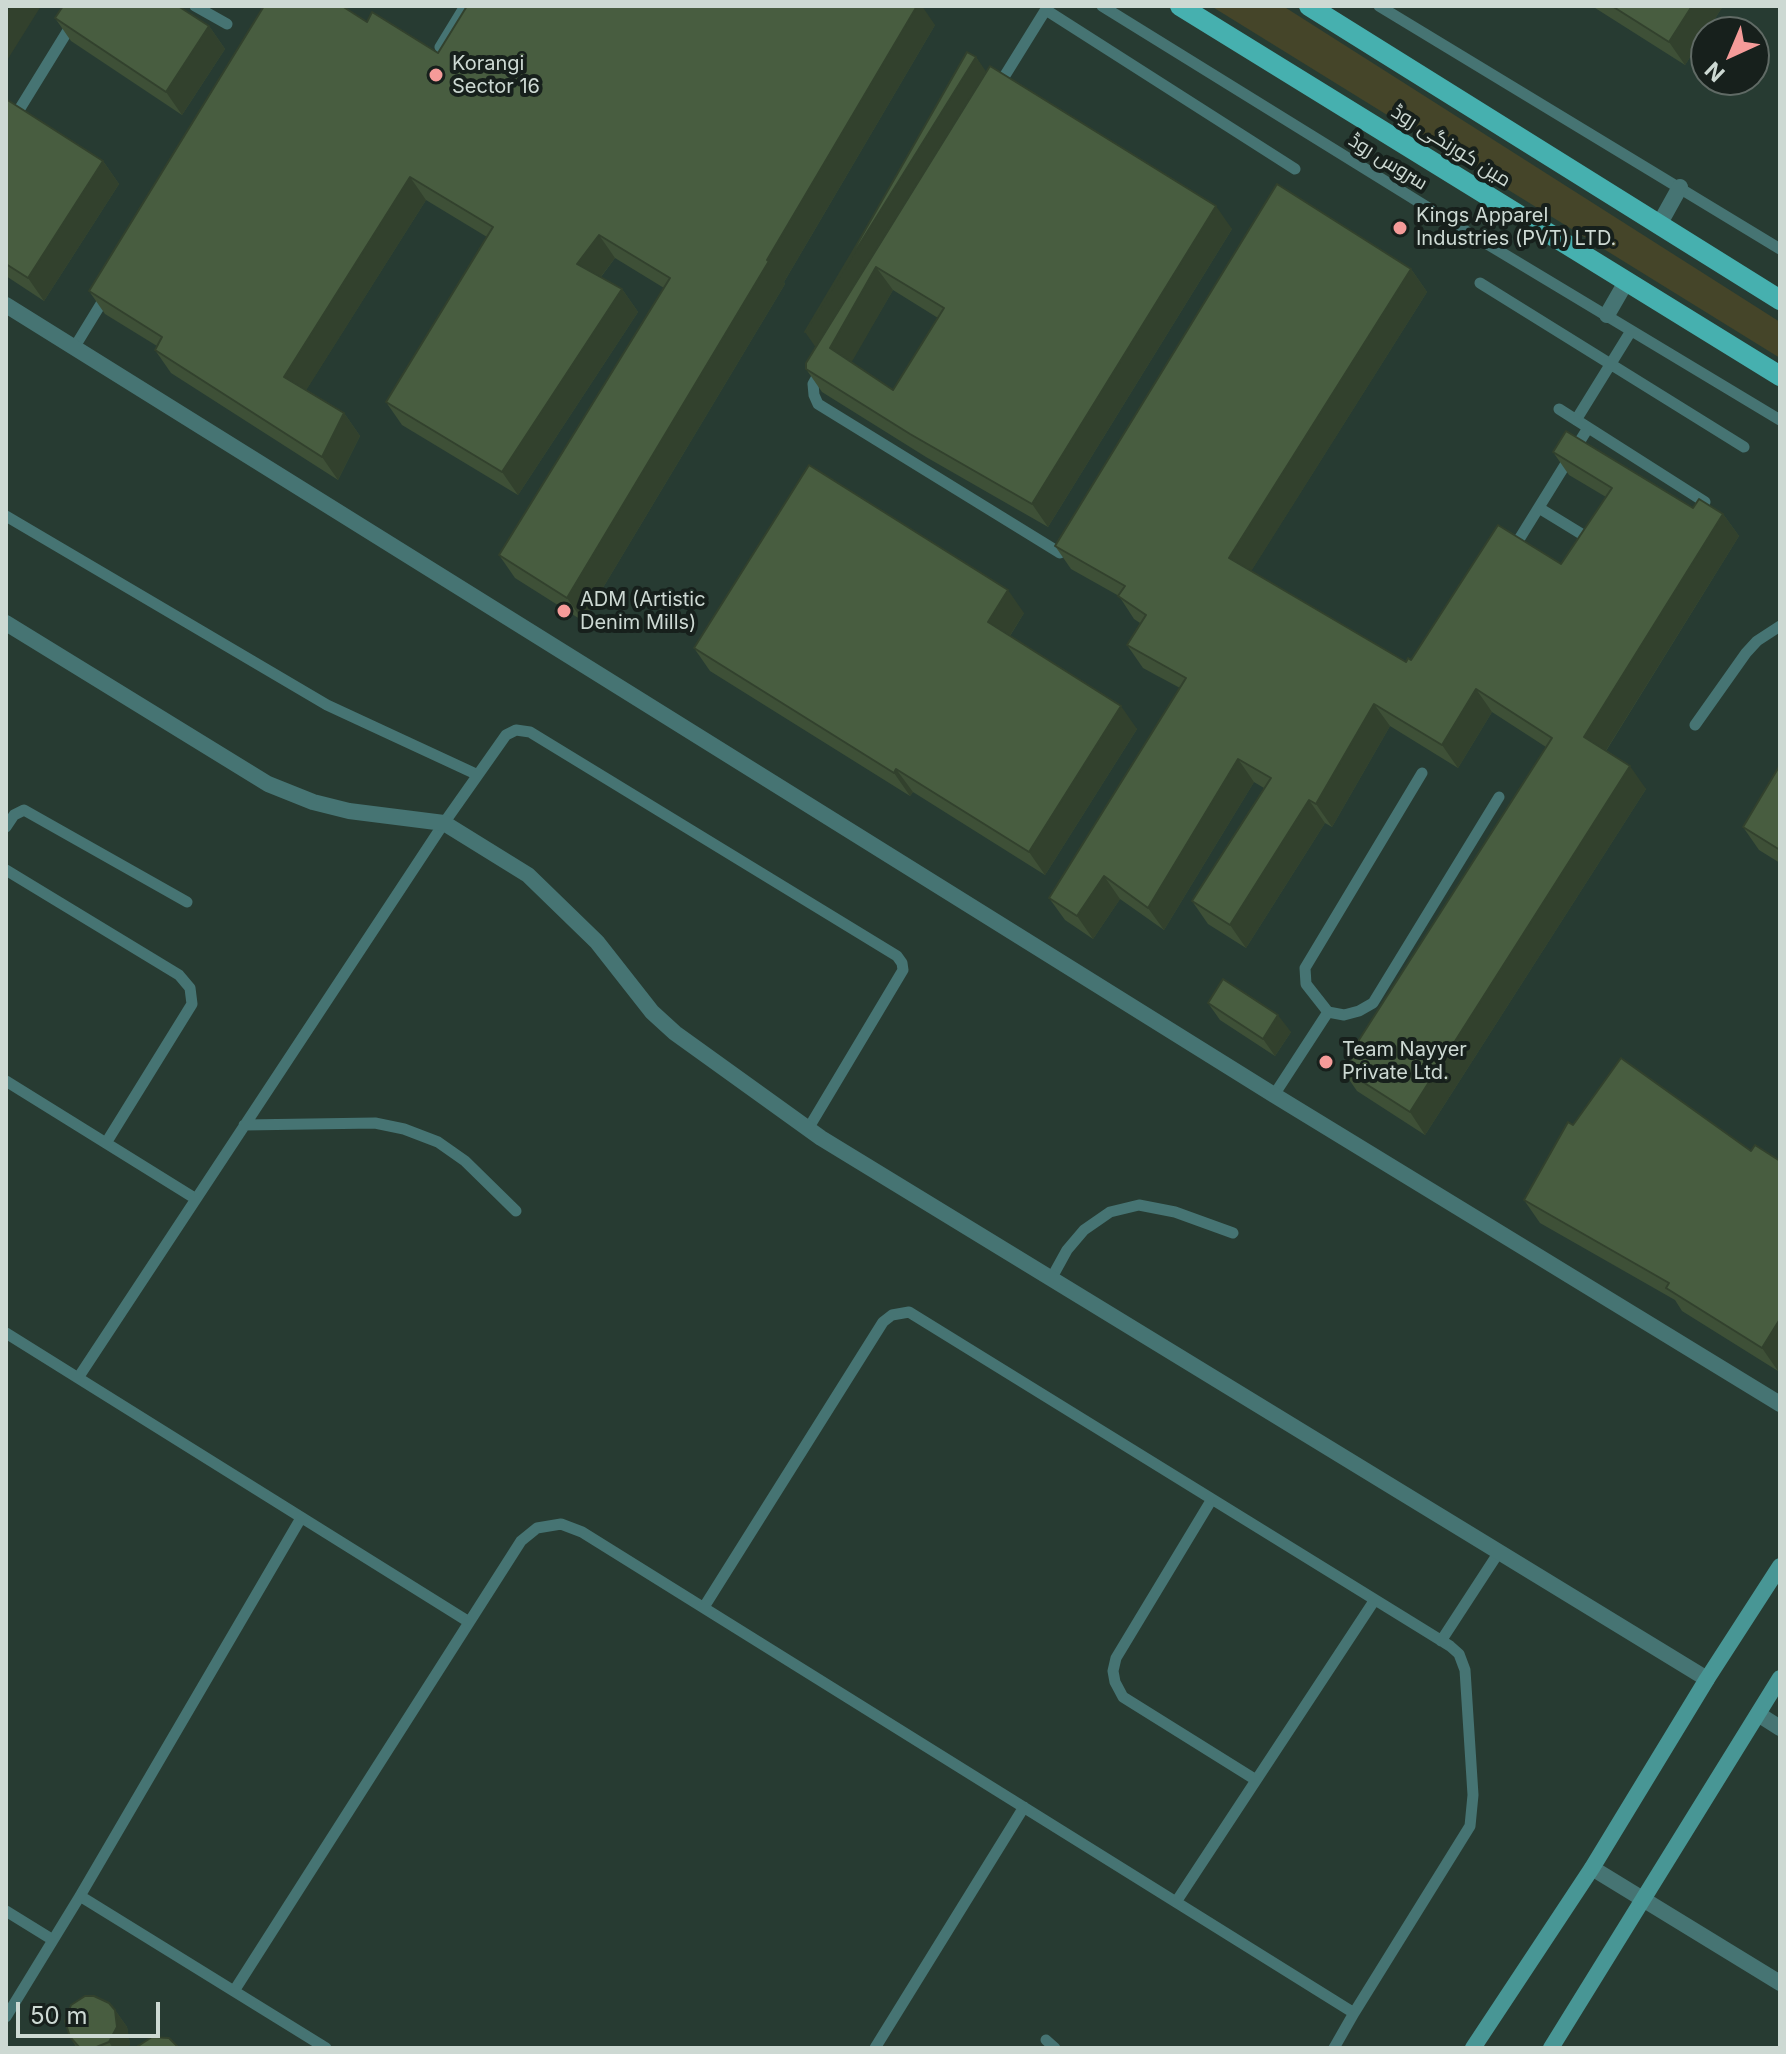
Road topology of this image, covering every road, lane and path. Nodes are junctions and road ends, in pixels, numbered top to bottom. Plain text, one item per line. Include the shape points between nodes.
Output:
1 (83, 6) edge
2 (195, 6) edge
3 (465, 6) edge
4 (1102, 6) edge
5 (1180, 6) edge
6 (1309, 6) edge
7 (1379, 6) edge
8 (1047, 8) edge
9 (227, 24) dead end
10 (440, 47) edge
11 (994, 93) edge
12 (6, 131) edge
13 (1295, 169) dead end
14 (1680, 187) junction
15 (1660, 223) junction
16 (1780, 249) edge
17 (116, 280) edge
18 (1626, 282) junction
19 (1480, 283) dead end
20 (1780, 300) edge
21 (6, 305) edge
22 (1607, 315) junction
23 (1631, 331) junction
24 (74, 348) junction
25 (830, 356) edge
26 (1611, 364) junction
27 (1780, 376) edge
28 (1559, 409) dead end
29 (1576, 420) junction
30 (1780, 420) edge
31 (1588, 428) junction
32 (1744, 447) dead end
33 (1705, 502) edge
34 (1539, 508) junction
35 (6, 516) edge
36 (1518, 541) edge
37 (1593, 541) edge
38 (1060, 553) edge
39 (6, 623) edge
40 (1780, 626) edge
41 (1695, 725) dead end
42 (1422, 773) dead end
43 (478, 775) junction
44 (1499, 797) dead end
45 (444, 823) junction
46 (6, 827) edge
47 (6, 870) edge
48 (187, 902) dead end
49 (1328, 1012) junction
50 (8, 1086) edge
51 (1274, 1095) junction
52 (244, 1125) junction
53 (808, 1129) junction
54 (106, 1143) junction
55 (196, 1199) junction
56 (516, 1211) dead end
57 (1233, 1233) dead end
58 (1051, 1279) junction
59 (6, 1333) edge
60 (78, 1378) junction
61 (1780, 1404) edge
62 (1212, 1499) junction
63 (301, 1518) junction
64 (1499, 1552) junction
65 (1780, 1566) edge
66 (1374, 1601) junction
67 (704, 1607) junction
68 (469, 1622) junction
69 (1441, 1641) junction
70 (1780, 1678) edge
71 (1707, 1679) junction
72 (1758, 1714) junction
73 (1780, 1728) edge
74 (1256, 1780) junction
75 (1024, 1807) junction
76 (1592, 1868) junction
77 (80, 1896) junction
78 (1643, 1899) junction
79 (1176, 1902) junction
80 (6, 1911) edge
81 (53, 1940) junction
82 (1780, 1983) edge
83 (234, 1991) junction
84 (1354, 2013) junction
85 (6, 2017) edge
86 (326, 2048) edge
87 (875, 2048) edge
88 (1334, 2048) edge
89 (1473, 2048) edge
90 (1551, 2048) edge

1 - 12 lane
2 - 9 lane
3 - 10 lane
4 - 22 lane, سروس روڈ
5 - 18 main road, مین کورنگی روڈ
6 - 15 main road
7 - 14 lane
8 - 11 lane
8 - 13 lane
14 - 15 street
14 - 16 lane
15 - 20 main road
17 - 24 lane
18 - 22 street
18 - 27 main road, مین کورنگی روڈ
19 - 26 lane
21 - 24 street
22 - 23 lane, سروس روڈ
23 - 26 lane
23 - 30 lane, سروس روڈ
24 - 51 street
25 - 38 lane via 813,384 818,404
26 - 29 lane
26 - 32 lane
28 - 29 lane
29 - 31 lane
31 - 33 lane
31 - 34 lane
34 - 36 lane
34 - 37 lane
35 - 43 lane via 327,705
39 - 45 street via 268,784 349,811
40 - 41 lane via 1746,653
42 - 49 lane via 1305,968 1306,984
43 - 45 lane
43 - 53 lane via 506,735 530,732 897,956 903,970
44 - 49 lane via 1373,1003 1344,1015
45 - 52 lane
45 - 53 street via 528,875 597,942 663,1022
46 - 48 lane via 24,810
47 - 54 lane via 179,975 190,988 192,1004
49 - 51 lane
50 - 54 lane
51 - 61 street
52 - 55 lane
52 - 56 lane via 375,1123 404,1129 438,1142 465,1161
53 - 58 street
54 - 55 lane
55 - 60 lane
57 - 58 lane via 1139,1205 1110,1212 1084,1230
58 - 64 street
59 - 60 lane
60 - 63 lane
62 - 66 lane
62 - 67 lane via 909,1312 900,1312 883,1322
62 - 74 lane via 1116,1658 1115,1682 1123,1697
63 - 68 lane
63 - 77 lane
64 - 69 lane
64 - 71 street
65 - 71 main road
66 - 69 lane
66 - 74 lane
67 - 68 lane via 561,1524 537,1528 521,1541
67 - 75 lane
68 - 83 lane
69 - 84 lane via 1459,1654 1465,1670 1470,1826
70 - 72 main road
71 - 76 main road
72 - 73 street
72 - 78 main road
74 - 79 lane
75 - 79 lane
75 - 87 lane
76 - 78 street
76 - 89 main road
77 - 81 lane
77 - 83 lane
78 - 82 street
78 - 90 main road
79 - 84 lane
80 - 81 lane
81 - 85 lane
83 - 86 lane
84 - 88 lane

